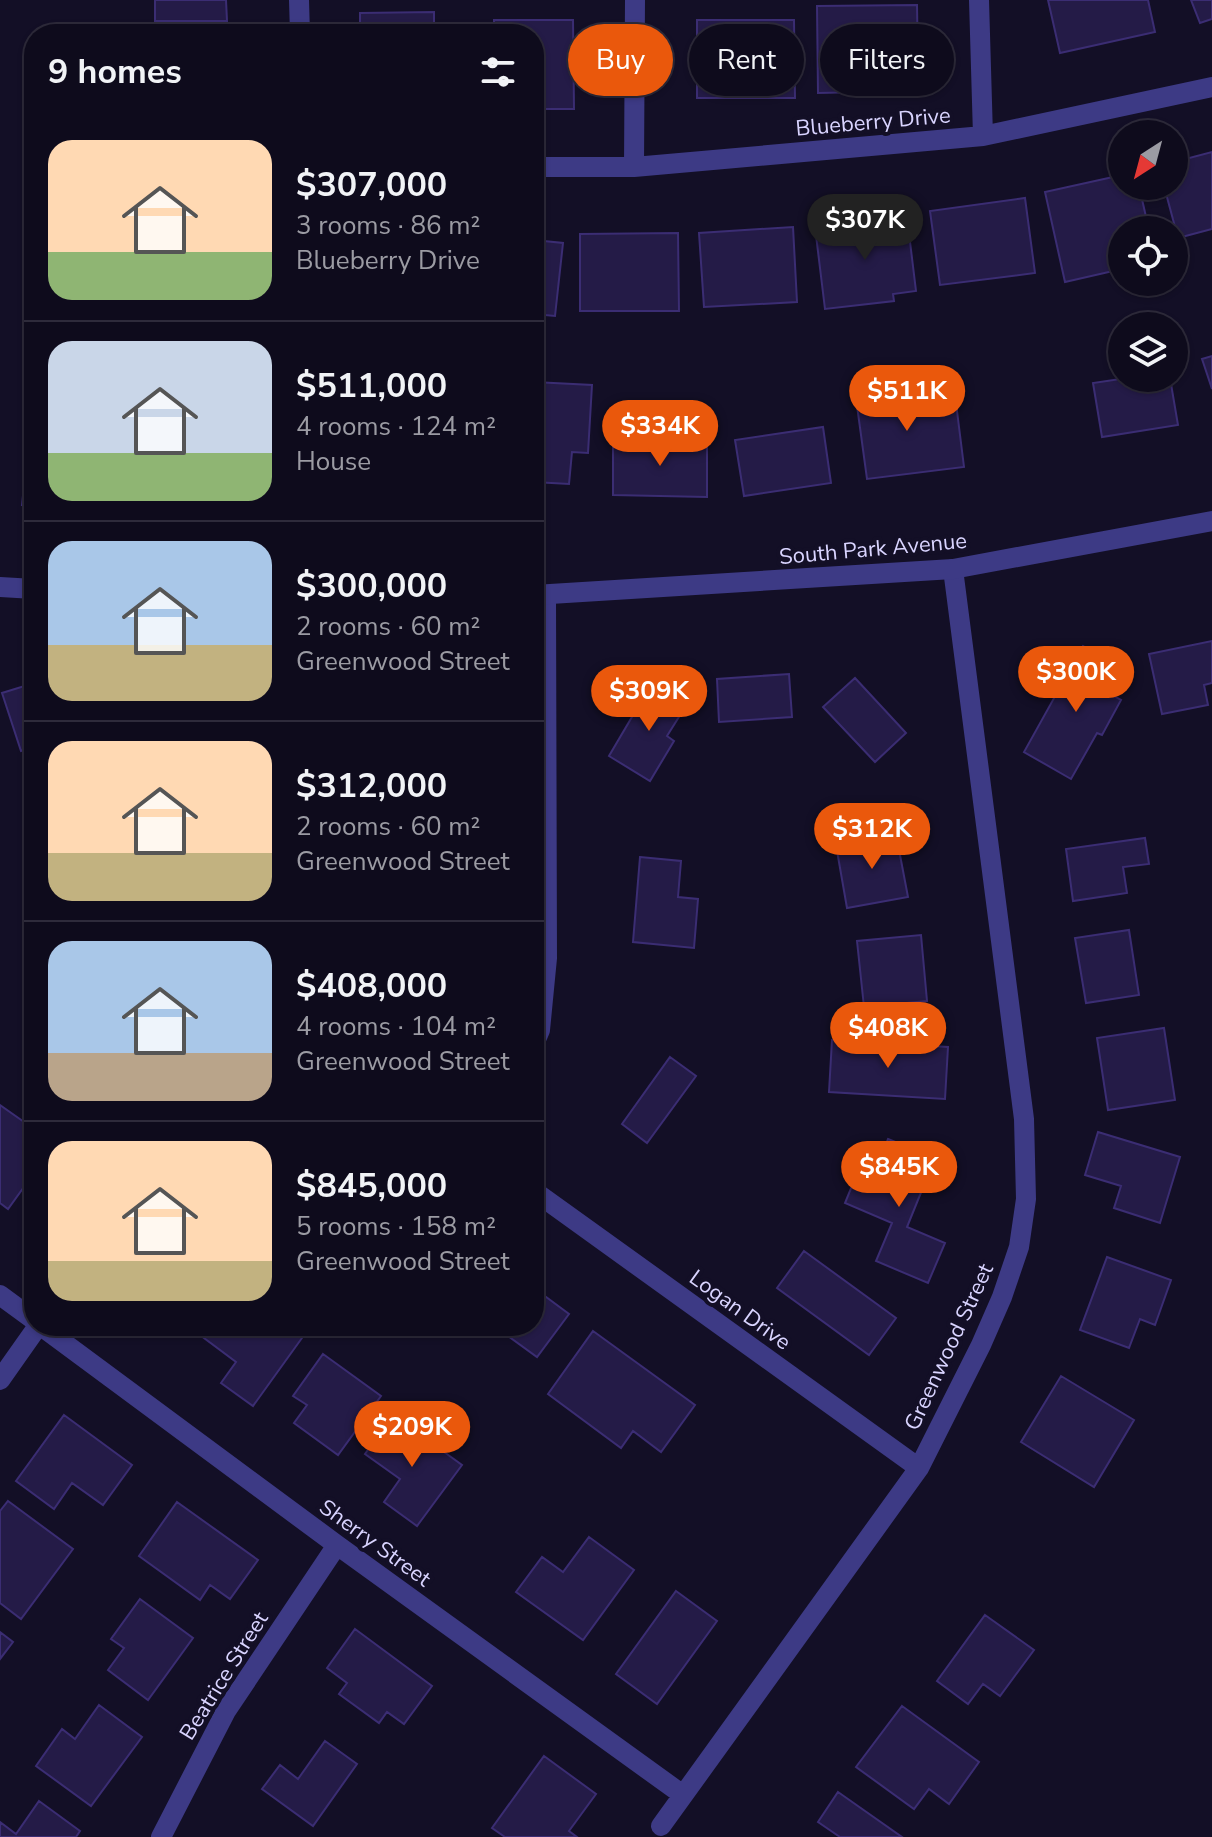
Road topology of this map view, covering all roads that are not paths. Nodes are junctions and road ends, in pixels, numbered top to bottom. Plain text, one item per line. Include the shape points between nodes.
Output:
1 (299, 0) edge
2 (635, 0) edge
3 (979, 0) edge
4 (300, 24) edge
5 (1212, 87) edge
6 (983, 136) junction
7 (544, 167) edge
8 (634, 167) junction
9 (1212, 521) edge
10 (953, 569) junction
11 (0, 587) edge
12 (24, 588) edge
13 (544, 595) edge
14 (544, 802) edge
15 (544, 989) edge
16 (544, 1198) edge
17 (0, 1295) edge
18 (24, 1313) edge
19 (33, 1336) edge
20 (54, 1336) edge
21 (0, 1380) edge
22 (919, 1468) junction
23 (337, 1545) junction
24 (683, 1795) junction
25 (661, 1826) dead end
26 (161, 1837) edge

1 - 4 street
2 - 8 street
3 - 6 street
5 - 6 street, Blueberry Drive
6 - 8 street, Blueberry Drive
7 - 8 street, Blueberry Drive
9 - 10 street, South Park Avenue
10 - 13 street, South Park Avenue
10 - 22 street, Greenwood Street via 1024,1119 1026,1199 1019,1247 1002,1297
11 - 12 street
14 - 15 street
16 - 22 street, Logan Drive
17 - 18 street
19 - 21 street
20 - 23 street, Sherry Street
22 - 24 street, Greenwood Street
23 - 24 street, Sherry Street
23 - 26 street, Beatrice Street via 226,1711
24 - 25 street, Greenwood Street

